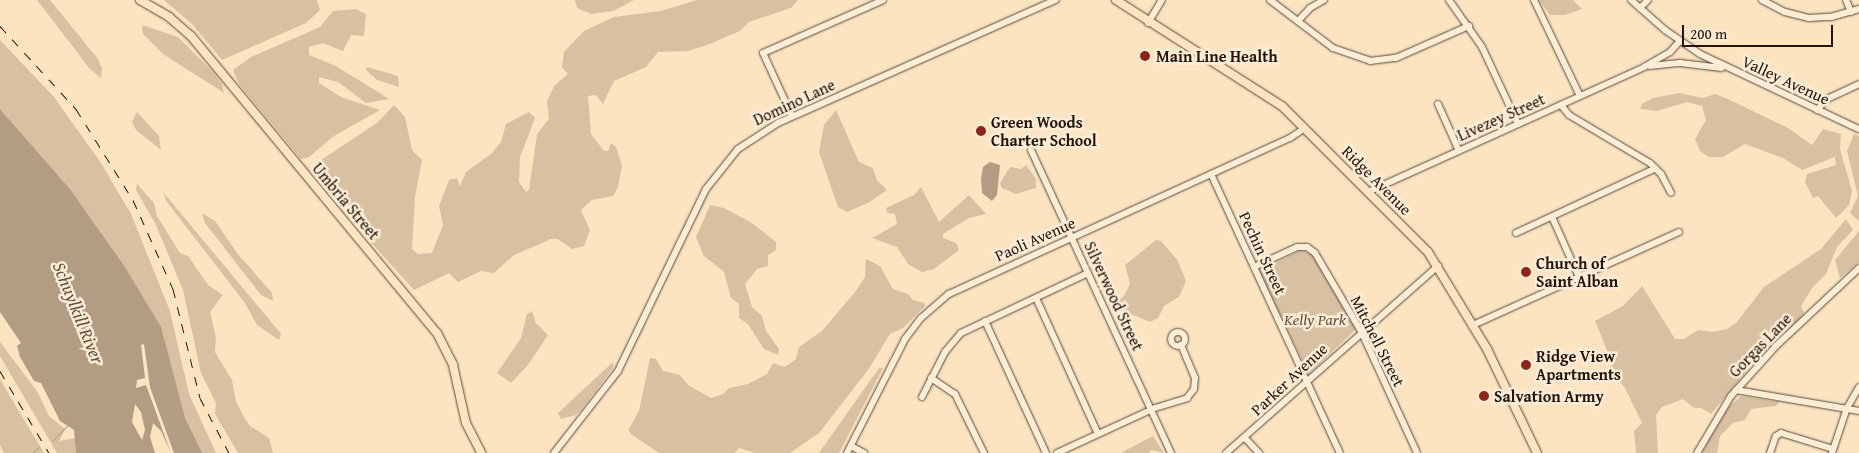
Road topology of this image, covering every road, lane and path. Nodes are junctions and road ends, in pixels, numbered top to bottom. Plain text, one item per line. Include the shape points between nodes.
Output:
1 (140, 0) edge
2 (883, 0) edge
3 (1056, 0) edge
4 (1116, 0) edge
5 (1162, 0) edge
6 (1270, 0) edge
7 (1324, 0) edge
8 (1449, 0) edge
9 (1534, 0) edge
10 (1631, 0) edge
11 (1648, 0) edge
12 (1762, 0) edge
13 (1846, 0) edge
14 (1640, 8) junction
15 (1859, 9) edge
16 (1851, 12) junction
17 (1298, 21) junction
18 (1148, 23) junction
19 (1469, 26) junction
20 (1680, 41) junction
21 (1644, 67) junction
22 (1727, 68) junction
23 (1859, 84) edge
24 (1580, 96) junction
25 (1438, 104) dead end
26 (1561, 105) junction
27 (1817, 110) junction
28 (792, 116) junction
29 (1518, 124) junction
30 (1305, 128) junction
31 (1859, 129) edge
32 (1032, 150) dead end
33 (1459, 151) junction
34 (1656, 168) junction
35 (1211, 174) junction
36 (1370, 191) junction
37 (1671, 193) dead end
38 (1552, 217) junction
39 (1679, 232) dead end
40 (1516, 233) dead end
41 (1072, 237) junction
42 (1438, 266) junction
43 (1254, 267) junction
44 (1859, 268) edge
45 (1088, 273) junction
46 (1579, 277) junction
47 (1036, 298) junction
48 (985, 321) junction
49 (1473, 325) junction
50 (1361, 332) junction
51 (1181, 345) dead end
52 (931, 378) junction
53 (1307, 382) junction
54 (1859, 387) edge
55 (1736, 390) junction
56 (922, 397) dead end
57 (1847, 408) junction
58 (1151, 410) junction
59 (1859, 410) edge
60 (1098, 434) junction
61 (1245, 438) junction
62 (851, 446) junction
63 (1832, 451) edge
64 (481, 453) edge
65 (554, 453) edge
66 (847, 453) edge
67 (864, 453) edge
68 (984, 453) edge
69 (1046, 453) edge
70 (1057, 453) edge
71 (1171, 453) edge
72 (1226, 453) edge
73 (1259, 453) edge
74 (1340, 453) edge
75 (1417, 453) edge
76 (1537, 453) edge
77 (1697, 453) edge
78 (1770, 453) edge

1 - 64 main road, Umbria Street via 169,17 191,36 434,329 451,359 464,417
2 - 28 street via 763,53
3 - 28 street, Domino Lane
4 - 18 main road, Ridge Avenue
5 - 18 street
6 - 17 street
7 - 17 street via 1310,8
8 - 19 street
9 - 24 street
10 - 14 street, Valley Avenue
11 - 14 street
12 - 16 street via 1801,17 1823,18
13 - 16 street
14 - 20 street, Valley Avenue
15 - 16 street
17 - 19 street via 1333,48 1377,62 1396,58
18 - 30 main road, Ridge Avenue via 1260,90
19 - 29 street
20 - 21 street, Livezey Street via 1670,52
20 - 22 street, Valley Avenue
21 - 22 street, Livezey Street via 1680,63
21 - 24 street, Livezey Street
22 - 27 street, Valley Avenue
23 - 27 street via 1827,99
24 - 26 street, Livezey Street
25 - 33 street
26 - 29 street, Livezey Street
26 - 34 street via 1570,115
27 - 31 street, Valley Avenue
28 - 65 street, Domino Lane via 745,142 716,173 625,361 600,398
29 - 33 street, Livezey Street
30 - 35 street, Paoli Avenue
30 - 36 main road, Ridge Avenue
32 - 41 street, Silverwood Street
33 - 36 street, Livezey Street
34 - 37 street
34 - 38 street
35 - 41 street, Paoli Avenue
35 - 43 street, Pechin Street
36 - 42 main road, Ridge Avenue
38 - 40 street
38 - 46 street
39 - 46 street
41 - 45 street, Silverwood Street
41 - 62 street, Paoli Avenue via 964,285 926,312 899,349
42 - 49 main road, Ridge Avenue
42 - 50 street, Parker Avenue
43 - 50 street, Mitchell Street via 1294,248 1307,248 1317,256
43 - 53 street, Pechin Street
44 - 55 street, Gorgas Lane via 1776,346
45 - 47 street
45 - 58 street, Silverwood Street
46 - 49 street
47 - 48 street
47 - 60 street
48 - 52 street via 952,342
48 - 69 street
49 - 76 main road, Ridge Avenue
50 - 53 street, Parker Avenue
50 - 75 street, Mitchell Street
51 - 58 street via 1194,374 1194,389 1184,400
52 - 56 street
52 - 68 street via 955,394
53 - 61 street, Parker Avenue
53 - 74 street, Pechin Street
54 - 57 street
55 - 57 street
55 - 77 street, Gorgas Lane via 1718,414
57 - 59 street
57 - 63 street
58 - 60 street
58 - 71 street, Silverwood Street
60 - 70 street
61 - 72 street, Parker Avenue
61 - 73 street
62 - 66 street, Paoli Avenue
62 - 67 street
63 - 78 street via 1779,434

